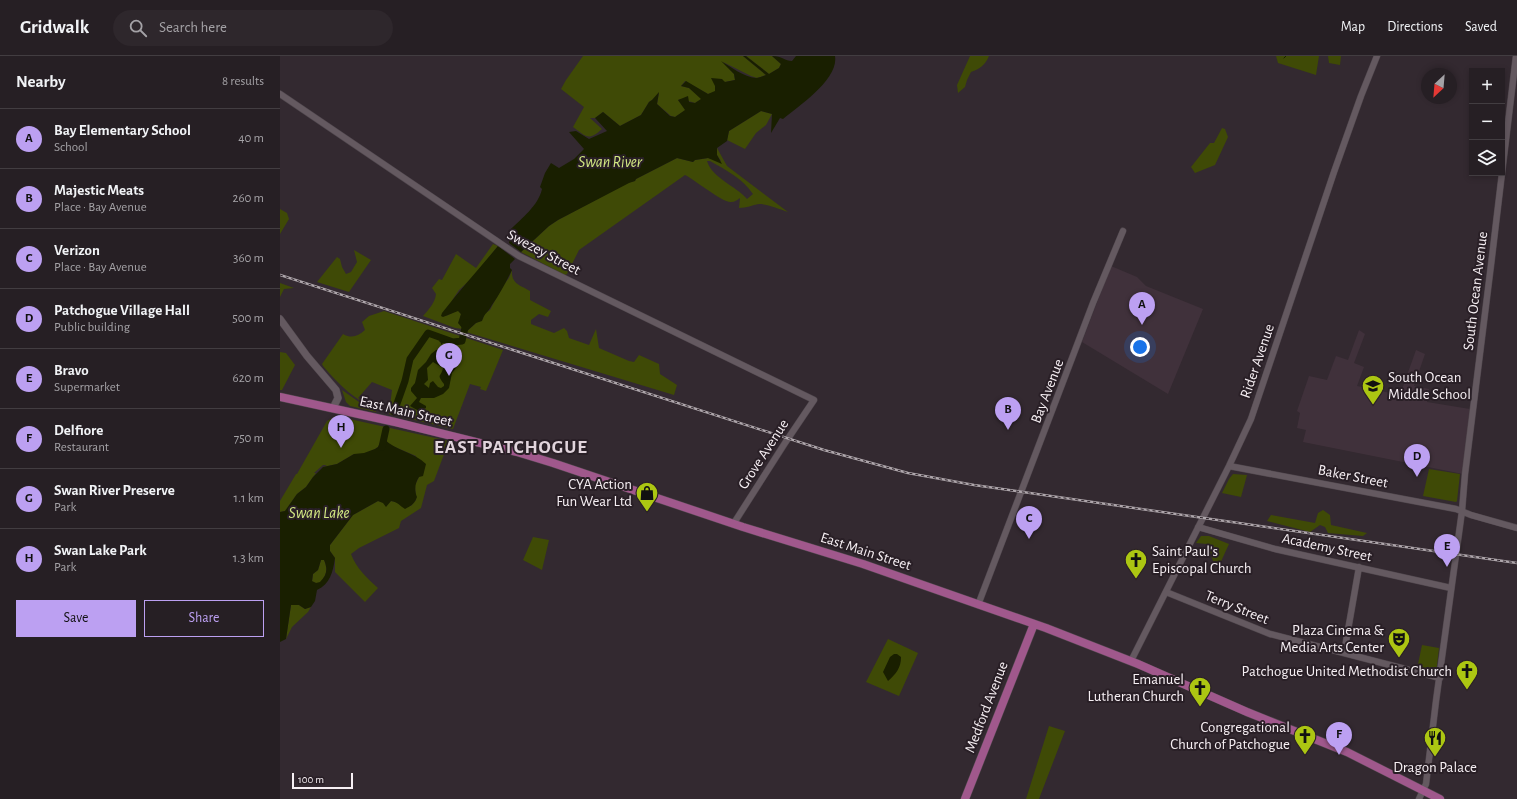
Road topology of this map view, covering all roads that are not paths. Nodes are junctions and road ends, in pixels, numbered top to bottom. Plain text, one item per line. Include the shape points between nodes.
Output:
1 (1377, 56) edge
2 (1516, 56) edge
3 (280, 94) edge
4 (1123, 231) dead end
5 (280, 319) edge
6 (280, 397) edge
7 (814, 400) joint
8 (333, 408) junction
9 (1229, 466) junction
10 (1462, 511) junction
11 (734, 523) junction
12 (1198, 527) junction
13 (1517, 528) edge
14 (1359, 567) junction
15 (1451, 588) junction
16 (1166, 592) junction
17 (978, 605) junction
18 (1034, 624) junction
19 (1344, 653) junction
20 (1131, 661) junction
21 (1440, 678) junction
22 (1424, 790) junction
23 (965, 799) edge
24 (1419, 799) edge
25 (1440, 799) edge

1 - 9 street, Rider Avenue via 1337,164 1251,419
2 - 10 street, South Ocean Avenue via 1464,474
3 - 7 street, Swezey Street via 519,256
4 - 17 street, Bay Avenue
5 - 8 main road via 336,390 338,398
6 - 8 main road, East Main Street
7 - 11 street, Grove Avenue
8 - 11 main road, East Main Street via 517,452
9 - 10 street, Baker Street
9 - 12 street, Rider Avenue
10 - 13 street, Baker Street
10 - 15 street, South Ocean Avenue
11 - 17 main road, East Main Street via 863,564
12 - 14 street, Academy Street via 1276,549
12 - 16 street, Rider Avenue
14 - 15 street, Academy Street
14 - 19 street
15 - 21 street, South Ocean Avenue
16 - 19 street, Terry Street via 1270,634
16 - 20 street, Rider Avenue
17 - 18 main road, East Main Street
18 - 20 main road, East Main Street
18 - 23 main road, Medford Avenue
19 - 21 street, Terry Street
20 - 22 main road, East Main Street via 1342,750
21 - 22 street, South Ocean Avenue
22 - 24 street, South Ocean Avenue
22 - 25 main road, East Main Street

